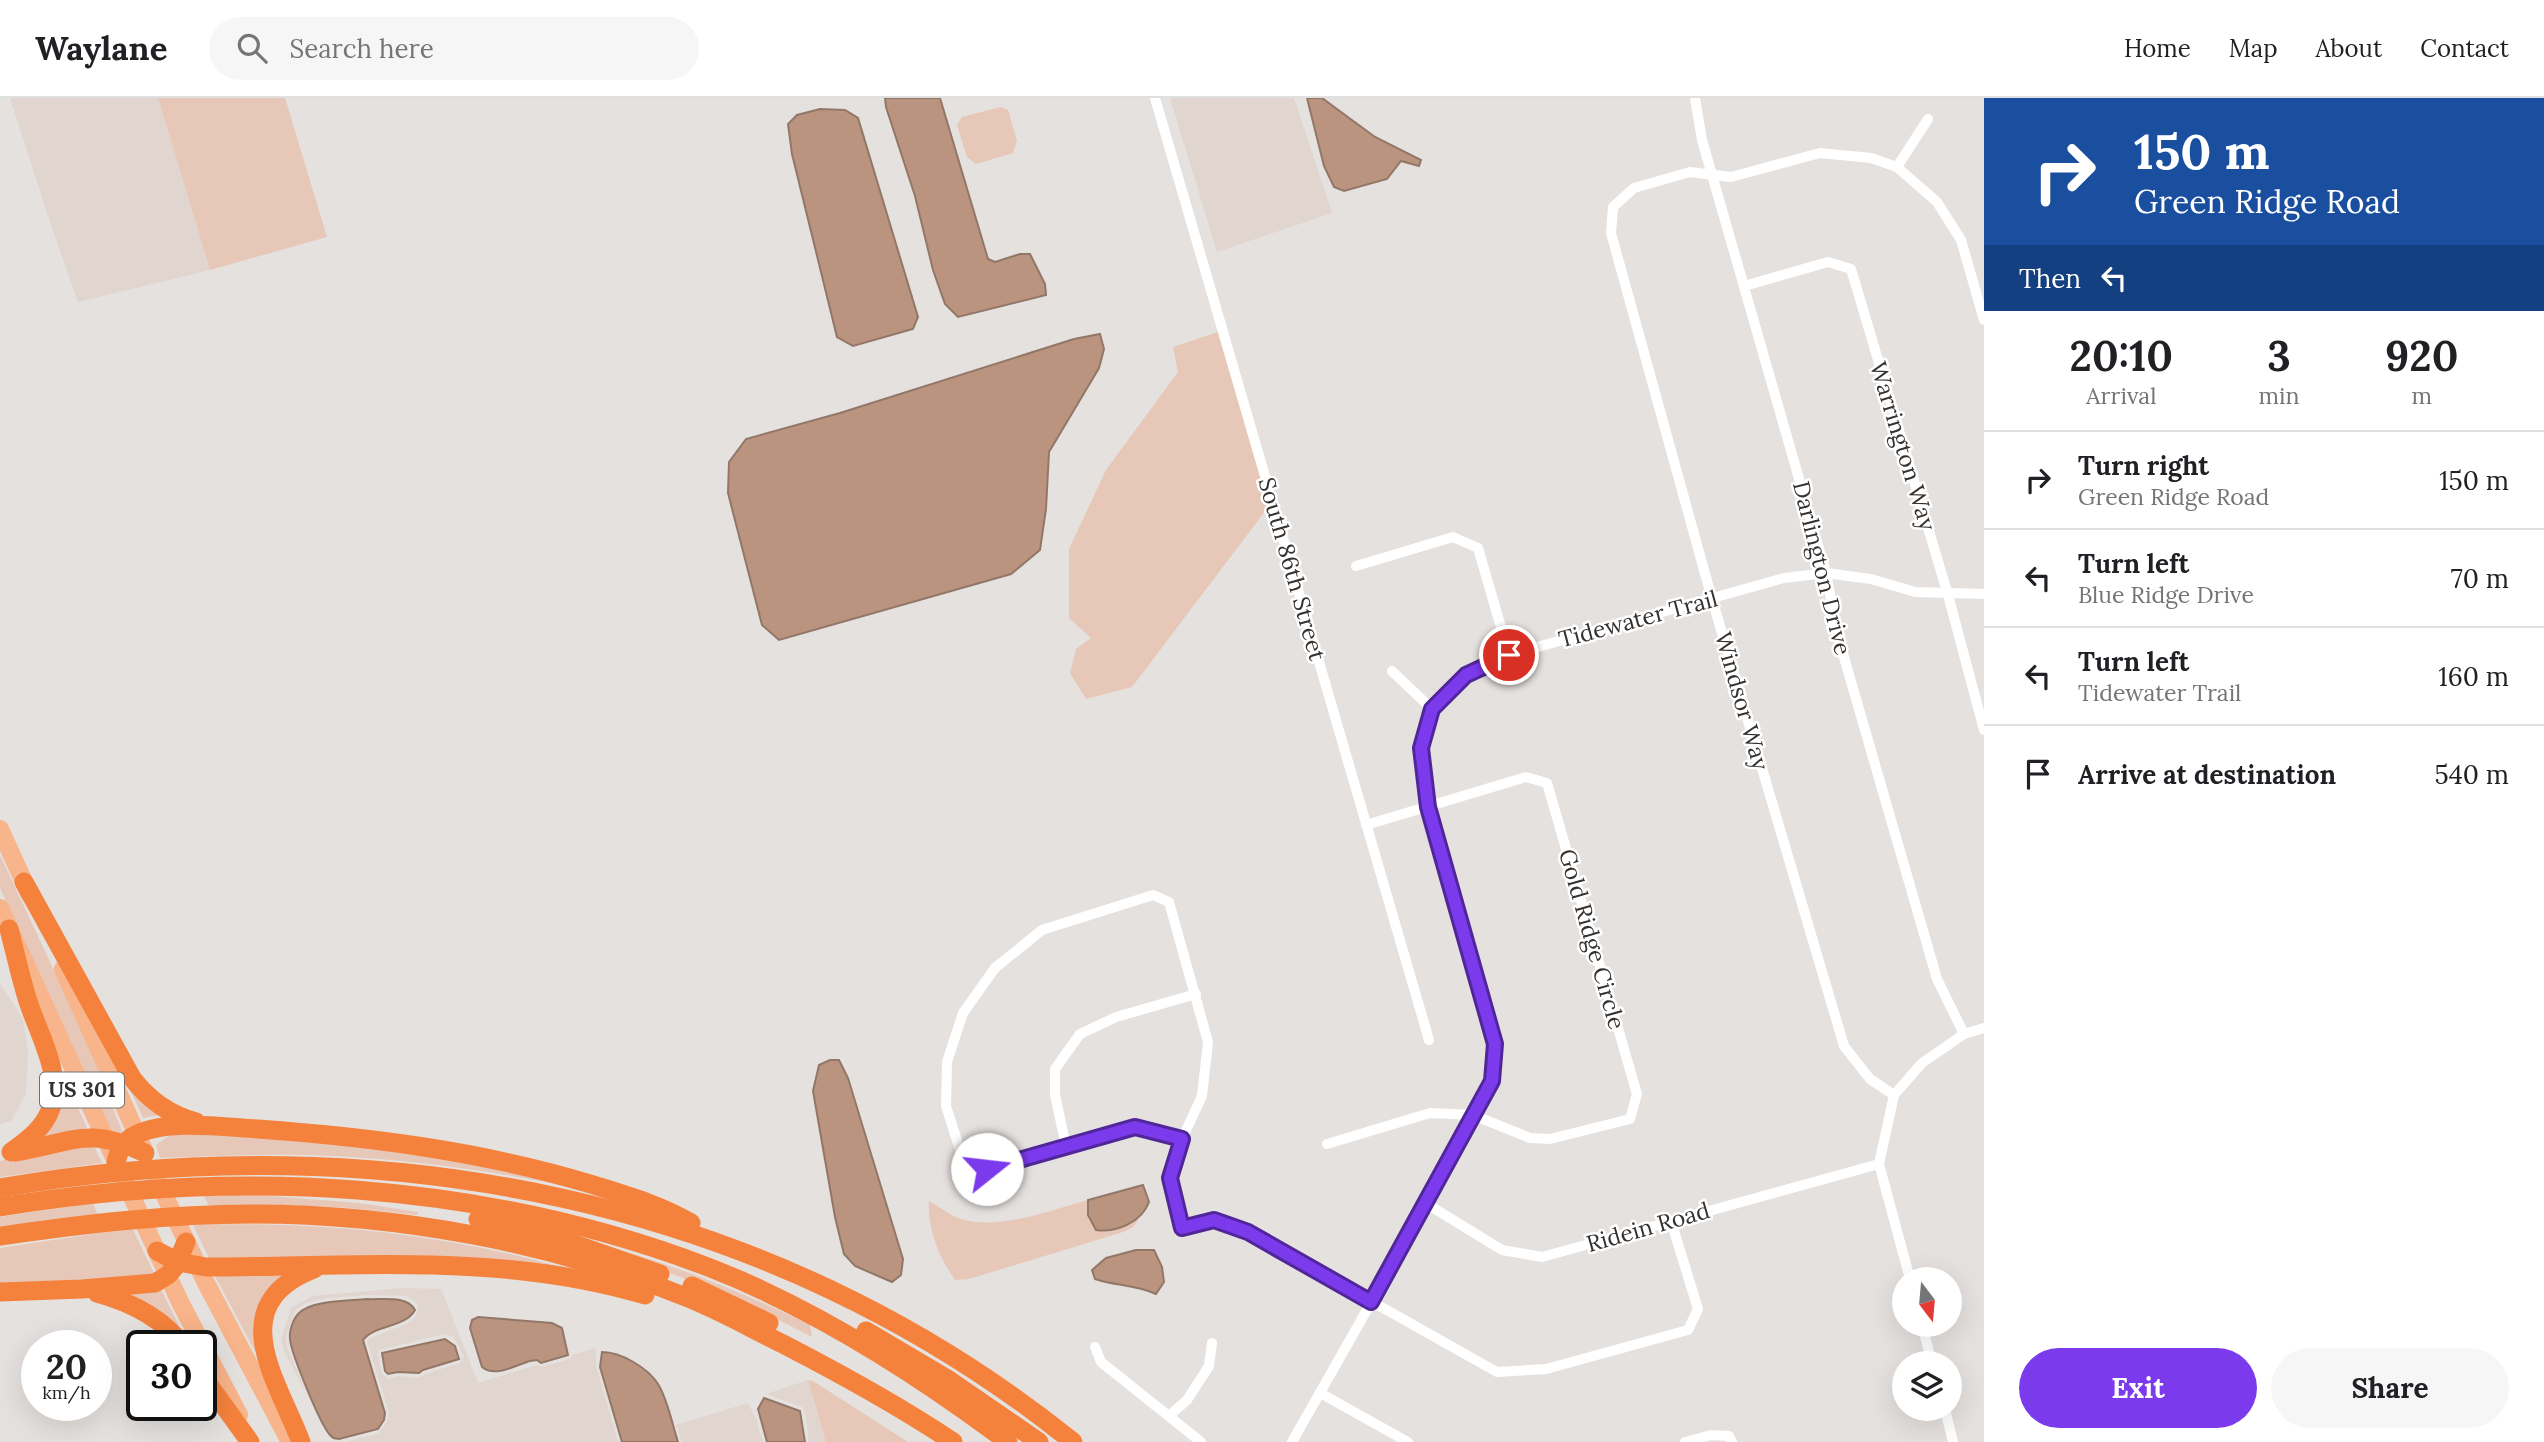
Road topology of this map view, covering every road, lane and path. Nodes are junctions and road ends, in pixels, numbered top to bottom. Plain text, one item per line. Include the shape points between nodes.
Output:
1 (1155, 98) edge
2 (1695, 98) edge
3 (1928, 119) dead end
4 (1897, 167) junction
5 (1712, 173) junction
6 (1744, 286) junction
7 (1984, 320) edge
8 (1356, 566) dead end
9 (1826, 573) junction
10 (1984, 594) edge
11 (1948, 595) junction
12 (1712, 599) junction
13 (1509, 655) junction
14 (1392, 671) dead end
15 (1432, 709) junction
16 (1984, 730) edge
17 (1428, 807) junction
18 (1366, 825) junction
19 (0, 829) edge
20 (24, 882) junction
21 (0, 908) edge
22 (9, 929) junction
23 (1196, 994) junction
24 (1984, 1028) edge
25 (1964, 1034) junction
26 (1429, 1040) dead end
27 (1894, 1095) junction
28 (1474, 1115) junction
29 (214, 1126) junction
30 (104, 1138) junction
31 (130, 1139) junction
32 (1182, 1139) junction
33 (1327, 1144) dead end
34 (1066, 1146) junction
35 (145, 1153) joint
36 (6, 1154) edge
37 (116, 1163) junction
38 (1879, 1164) junction
39 (0, 1188) edge
40 (383, 1193) junction
41 (1427, 1204) junction
42 (0, 1207) edge
43 (1671, 1221) junction
44 (0, 1236) edge
45 (186, 1242) joint
46 (721, 1242) junction
47 (156, 1251) joint
48 (321, 1266) junction
49 (1907, 1267) edge
50 (181, 1268) junction
51 (82, 1289) junction
52 (0, 1292) edge
53 (1371, 1302) junction
54 (724, 1316) junction
55 (839, 1324) junction
56 (168, 1330) edge
57 (1212, 1343) dead end
58 (1096, 1347) dead end
59 (816, 1355) junction
60 (1320, 1393) junction
61 (217, 1395) edge
62 (1170, 1415) junction
63 (1947, 1421) edge
64 (252, 1442) edge
65 (290, 1442) edge
66 (301, 1442) edge
67 (953, 1442) edge
68 (1008, 1442) edge
69 (1039, 1442) edge
70 (1073, 1442) edge
71 (1201, 1442) edge
72 (1292, 1442) edge
73 (1409, 1442) edge
74 (1685, 1442) edge
75 (1732, 1442) edge
76 (1953, 1442) edge

1 - 18 street, South 86th Street
2 - 5 street, Darlington Drive
3 - 4 street
4 - 5 street, Windsor Way via 1871,158 1820,153 1731,177
4 - 7 street via 1937,202 1961,240
5 - 6 street, Darlington Drive
5 - 12 street, Windsor Way via 1690,172 1634,188 1613,206 1611,233
6 - 9 street, Darlington Drive
6 - 11 street, Warrington Way via 1828,262 1851,269
8 - 13 street via 1452,537 1478,548
9 - 11 street, Tidewater Trail via 1871,579 1915,593
9 - 12 street, Tidewater Trail via 1784,578
9 - 25 street, Darlington Drive via 1837,633 1937,979
10 - 11 street, Tidewater Trail
11 - 16 street, Warrington Way
12 - 13 street, Tidewater Trail
12 - 27 street, Windsor Way via 1844,1046 1870,1079
13 - 15 street, Tidewater Trail via 1466,675
14 - 15 street
15 - 17 street, Tidewater Trail via 1421,748
17 - 18 street, Gold Ridge Circle
17 - 28 street, Tidewater Trail via 1495,1044 1492,1081
17 - 28 street, Gold Ridge Circle via 1526,777 1547,783 1637,1094 1630,1119 1550,1139 1530,1138
18 - 26 street, South 86th Street
19 - 20 main road, US 301
20 - 29 highway via 138,1086 174,1114
20 - 31 main road, US 301
21 - 22 main road, US 301
22 - 30 main road, US 301
22 - 36 highway via 54,1086 43,1124
23 - 32 street via 1208,1042 1202,1096
23 - 34 street via 1116,1017 1080,1034 1055,1069 1055,1095
23 - 34 street via 1170,902 1153,895 1042,929 995,968 963,1013 947,1062 946,1105 963,1159 987,1169
24 - 25 street
25 - 27 street via 1922,1063
27 - 38 street
28 - 33 street via 1430,1113
28 - 41 street, Tidewater Trail
29 - 31 highway via 165,1127
29 - 46 highway via 353,1137 505,1161 640,1200 683,1218
30 - 31 highway
30 - 36 highway via 79,1137
30 - 37 main road, US 301
31 - 35 highway
31 - 37 highway
32 - 34 street via 1135,1127
32 - 53 street via 1170,1178 1182,1228 1214,1220 1248,1232
35 - 45 main road
37 - 47 main road, US 301
38 - 43 street, Ridein Road
38 - 49 street
39 - 46 highway via 83,1174 188,1166 329,1168 472,1181 612,1209
40 - 42 highway via 290,1186 196,1186
40 - 55 highway via 543,1218 609,1235 708,1268
40 - 59 highway via 625,1261 737,1306
41 - 43 street, Ridein Road via 1502,1250 1542,1257
41 - 53 street, Tidewater Trail
43 - 53 street via 1698,1309 1688,1330 1546,1369 1497,1371
44 - 54 highway via 209,1215 280,1215 402,1225 577,1260 682,1295
45 - 50 highway
46 - 70 highway via 884,1315 964,1362
47 - 50 highway
48 - 50 highway
48 - 54 highway via 431,1263 536,1271
48 - 66 highway via 281,1288 262,1326 265,1353
50 - 51 highway via 155,1283
50 - 64 main road via 205,1351
50 - 65 main road
51 - 52 highway
51 - 56 highway via 141,1309
53 - 60 street, Tidewater Trail
54 - 59 highway
55 - 68 highway
55 - 69 highway via 926,1366
57 - 62 street via 1209,1366 1187,1400
58 - 62 street via 1101,1362
59 - 67 highway
60 - 72 street, Tidewater Trail
60 - 73 street
61 - 64 highway
62 - 71 street
63 - 76 street
74 - 75 street via 1711,1435 1729,1436

